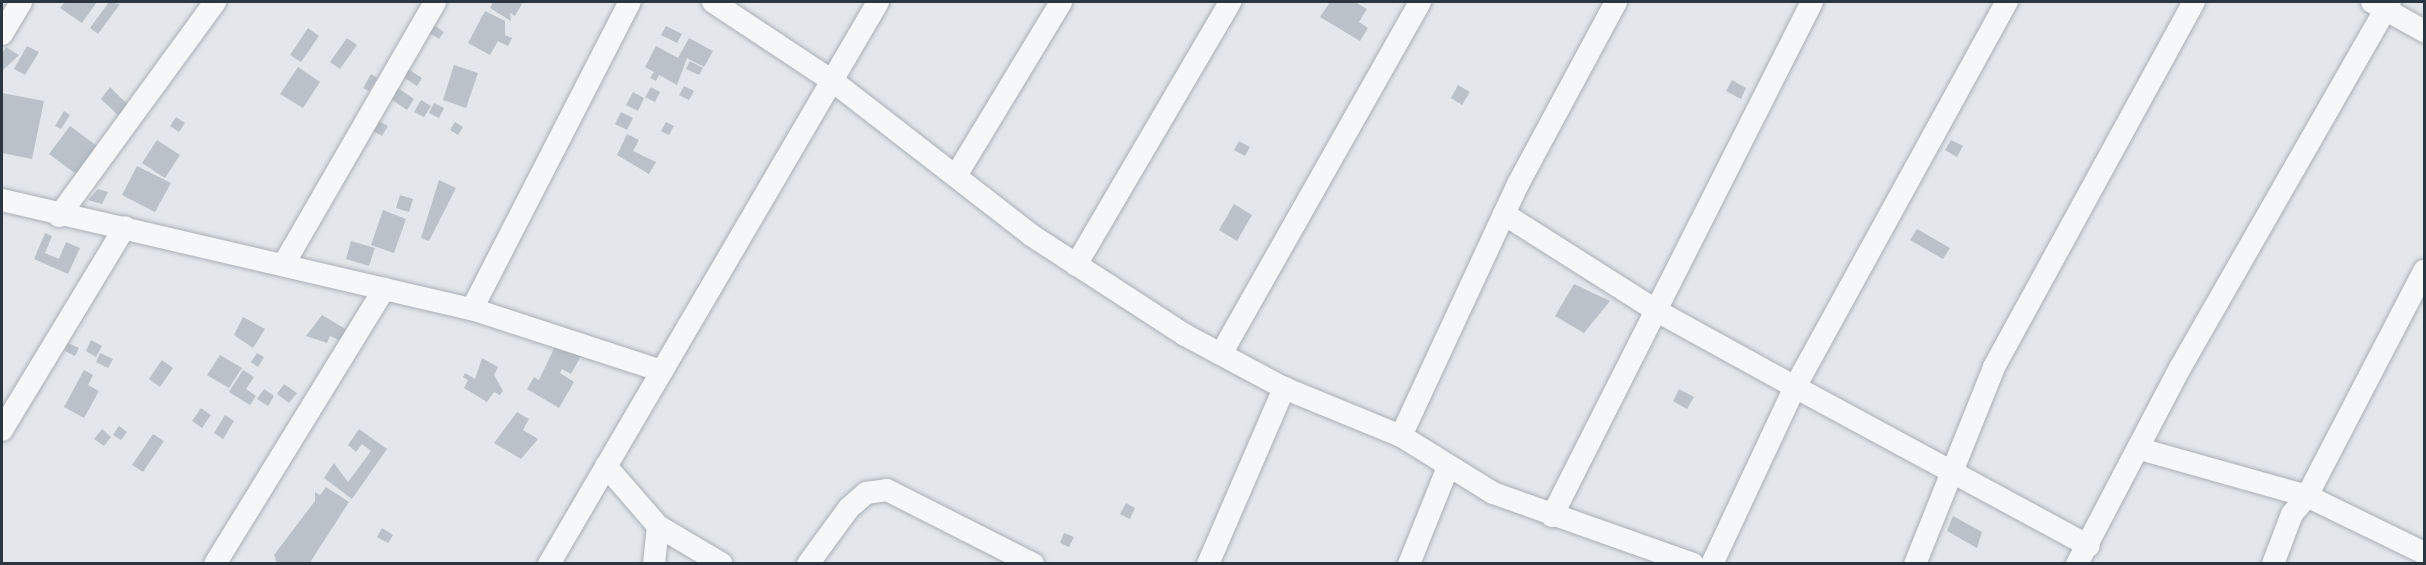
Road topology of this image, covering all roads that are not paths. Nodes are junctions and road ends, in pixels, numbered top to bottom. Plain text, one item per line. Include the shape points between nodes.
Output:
1 (21, 2) edge
2 (215, 2) edge
3 (435, 2) edge
4 (630, 2) edge
5 (713, 2) edge
6 (878, 2) edge
7 (1061, 2) edge
8 (1230, 2) edge
9 (1420, 2) edge
10 (1616, 2) edge
11 (1812, 2) edge
12 (2007, 2) edge
13 (2194, 2) edge
14 (2383, 4) edge
15 (2424, 31) edge
16 (2, 33) edge
17 (834, 82) junction
18 (957, 174) junction
19 (2, 200) edge
20 (1503, 214) junction
21 (59, 216) junction
22 (125, 228) junction
23 (285, 262) junction
24 (1076, 265) junction
25 (2424, 272) edge
26 (384, 289) junction
27 (471, 309) junction
28 (1655, 310) junction
29 (1221, 354) junction
30 (662, 371) junction
31 (1795, 387) junction
32 (1284, 388) junction
33 (2, 430) edge
34 (1401, 436) junction
35 (2140, 448) junction
36 (606, 466) junction
37 (1448, 467) junction
38 (1949, 470) junction
39 (2307, 496) junction
40 (1552, 516) junction
41 (658, 526) junction
42 (2424, 553) edge
43 (2083, 555) edge
44 (215, 564) edge
45 (549, 564) edge
46 (654, 564) edge
47 (722, 564) edge
48 (808, 564) edge
49 (1033, 564) edge
50 (1208, 564) edge
51 (1409, 564) edge
52 (1693, 564) edge
53 (1712, 564) edge
54 (1915, 564) edge
55 (2273, 564) edge

1 - 16 street
2 - 21 street
3 - 23 street
4 - 27 street
5 - 17 street
6 - 17 street
7 - 18 street
8 - 24 street
9 - 29 street
10 - 20 street
11 - 28 street
12 - 31 street
13 - 38 street via 1994,367
14 - 15 street
14 - 35 street
17 - 18 street
17 - 30 street
18 - 24 street
19 - 21 street
20 - 28 street
20 - 34 street
21 - 22 street
22 - 23 street
22 - 33 street
23 - 26 street
24 - 29 street
25 - 39 street
26 - 27 street
26 - 44 street
27 - 30 street
28 - 31 street
28 - 40 street
29 - 32 street
30 - 36 street
31 - 38 street
31 - 53 street
32 - 34 street
32 - 50 street
34 - 37 street
35 - 39 street
35 - 43 street
36 - 41 street
36 - 45 street
37 - 40 street via 1493,493
37 - 51 street
38 - 43 street
38 - 54 street
39 - 42 street
39 - 55 street via 2292,514
40 - 52 street
41 - 46 street
41 - 47 street
48 - 49 street via 849,508 866,493 887,490

